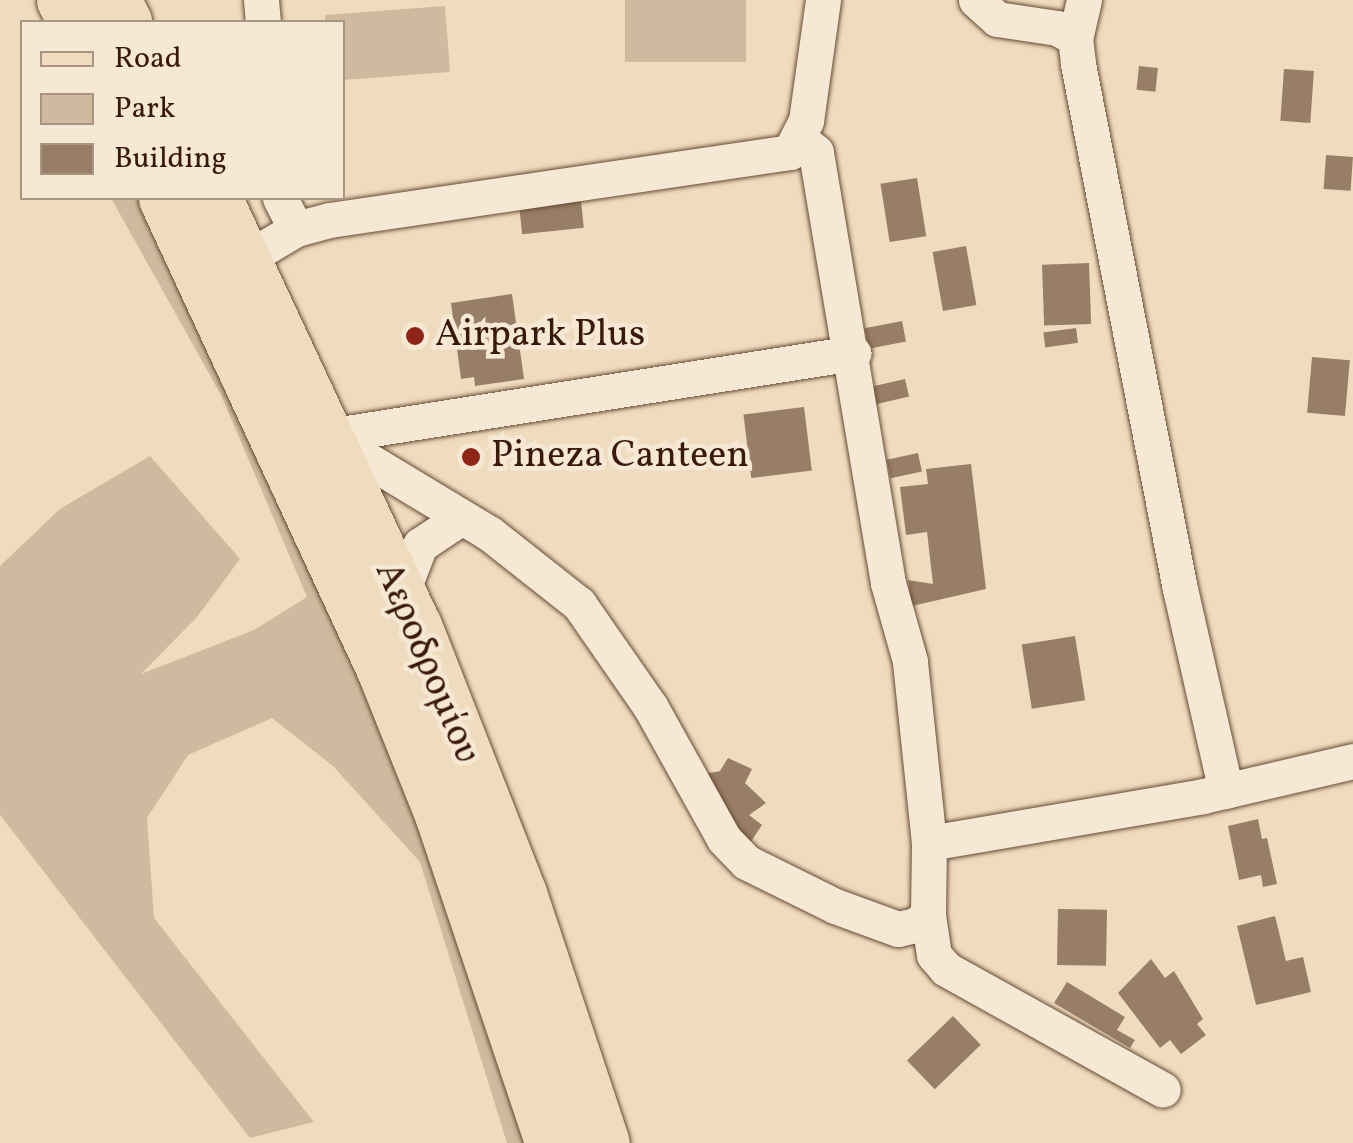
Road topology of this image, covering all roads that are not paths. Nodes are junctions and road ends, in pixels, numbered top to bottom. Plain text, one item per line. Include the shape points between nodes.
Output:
1 (823, 0) edge
2 (976, 0) edge
3 (1081, 0) edge
4 (1059, 31) junction
5 (800, 139) junction
6 (167, 200) edge
7 (215, 200) edge
8 (288, 213) edge
9 (244, 260) junction
10 (853, 353) junction
11 (328, 436) junction
12 (462, 517) junction
13 (400, 596) junction
14 (1353, 763) edge
15 (1226, 791) junction
16 (930, 842) junction
17 (928, 915) junction
18 (1163, 1090) dead end
19 (553, 1143) edge
20 (602, 1143) edge

1 - 5 street
2 - 4 street via 997,19
3 - 4 street
4 - 15 street
5 - 8 street via 790,152 767,160
5 - 10 street via 816,152
6 - 19 main road, Αεροδρομίου via 384,669 456,851
7 - 9 main road, Αεροδρομίου
8 - 9 street
9 - 11 main road, Αεροδρομίου
10 - 11 street
10 - 16 street via 888,583 910,661
11 - 12 street
11 - 13 main road, Αεροδρομίου
12 - 13 street via 420,545
12 - 17 street via 580,604 650,706 724,839 746,862 788,887 898,929
13 - 20 main road, Αεροδρομίου via 519,894
14 - 15 street
15 - 16 street
16 - 17 street
17 - 18 street via 934,955 946,969

